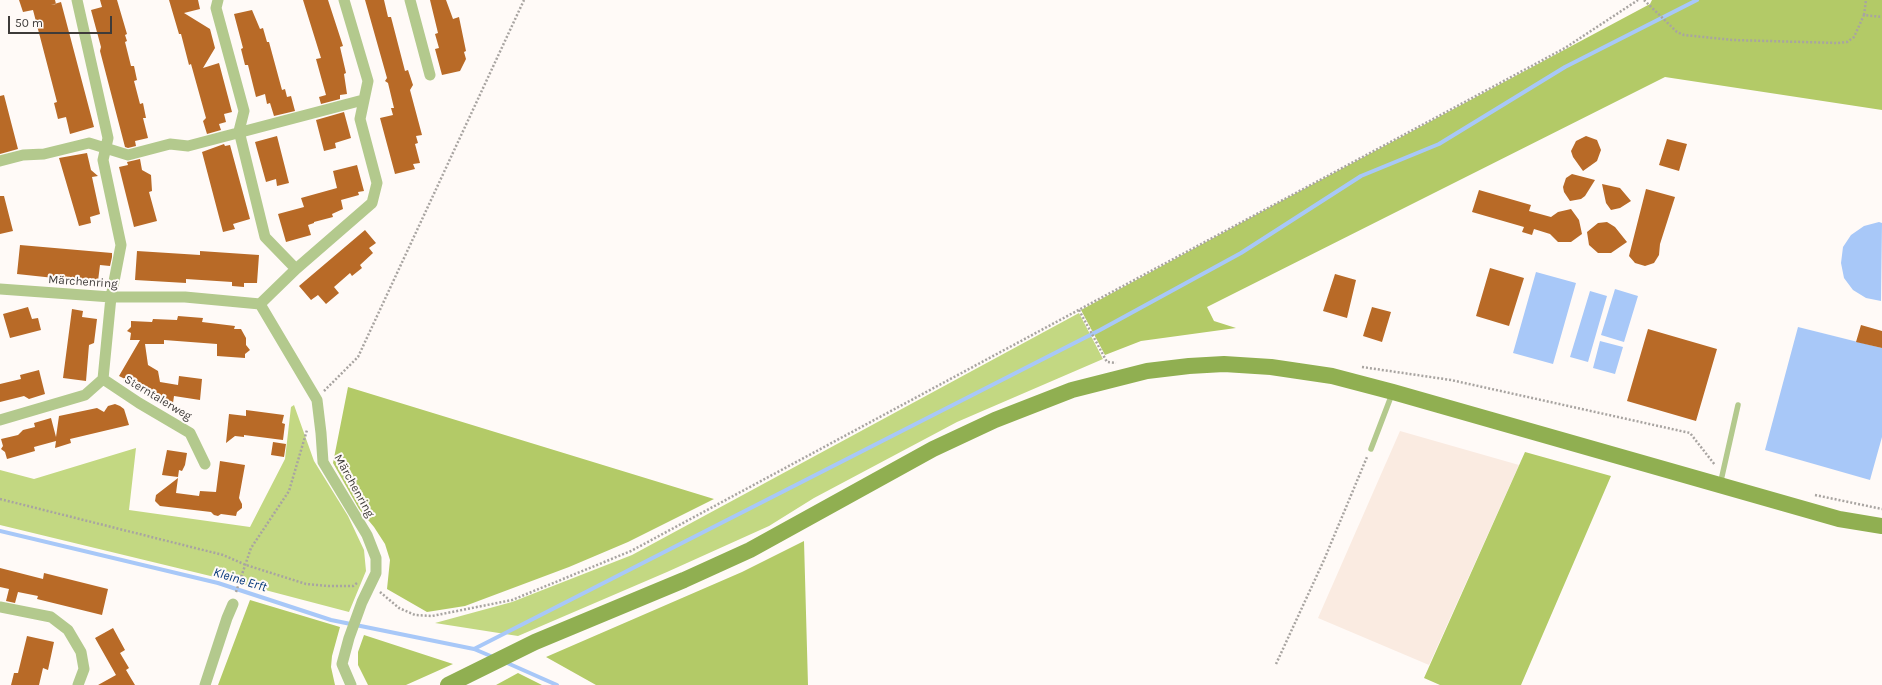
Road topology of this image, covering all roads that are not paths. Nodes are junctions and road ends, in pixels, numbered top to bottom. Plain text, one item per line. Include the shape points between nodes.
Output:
1 (77, 0) edge
2 (218, 0) edge
3 (344, 0) edge
4 (410, 0) edge
5 (430, 75) dead end
6 (364, 100) junction
7 (239, 131) junction
8 (105, 148) junction
9 (0, 161) edge
10 (296, 269) junction
11 (0, 289) edge
12 (111, 297) junction
13 (260, 304) junction
14 (103, 379) junction
15 (1393, 392) junction
16 (1738, 405) dead end
17 (0, 420) edge
18 (1370, 449) road end
19 (205, 464) dead end
20 (1720, 485) junction
21 (1882, 526) edge
22 (234, 599) road end
23 (0, 606) edge
24 (78, 685) edge
25 (205, 685) edge
26 (351, 685) edge
27 (448, 685) edge

1 - 8 street via 108,138
2 - 7 street via 216,8 244,111
3 - 6 street via 368,81
4 - 5 street
6 - 7 street
6 - 10 street via 360,119 377,183 372,203
7 - 8 street via 188,146 170,144 128,155
7 - 10 street via 266,237
8 - 9 street via 89,144
8 - 12 street via 103,160 121,245
10 - 13 street
11 - 12 street, Märchenring
12 - 13 street, Märchenring via 185,297
12 - 14 street
13 - 26 street, Märchenring via 317,400 323,462 372,545 376,558 376,573 362,602 342,664
14 - 17 street via 85,395
14 - 19 street, Sterntalerweg via 190,433
15 - 18 lane
15 - 20 street
15 - 27 street via 1332,376 1224,364 1148,372 1072,390 995,420 933,449 750,550 535,642
16 - 20 lane
20 - 21 street via 1838,519
22 - 25 street
23 - 24 street via 51,617 68,630 81,652 84,669

